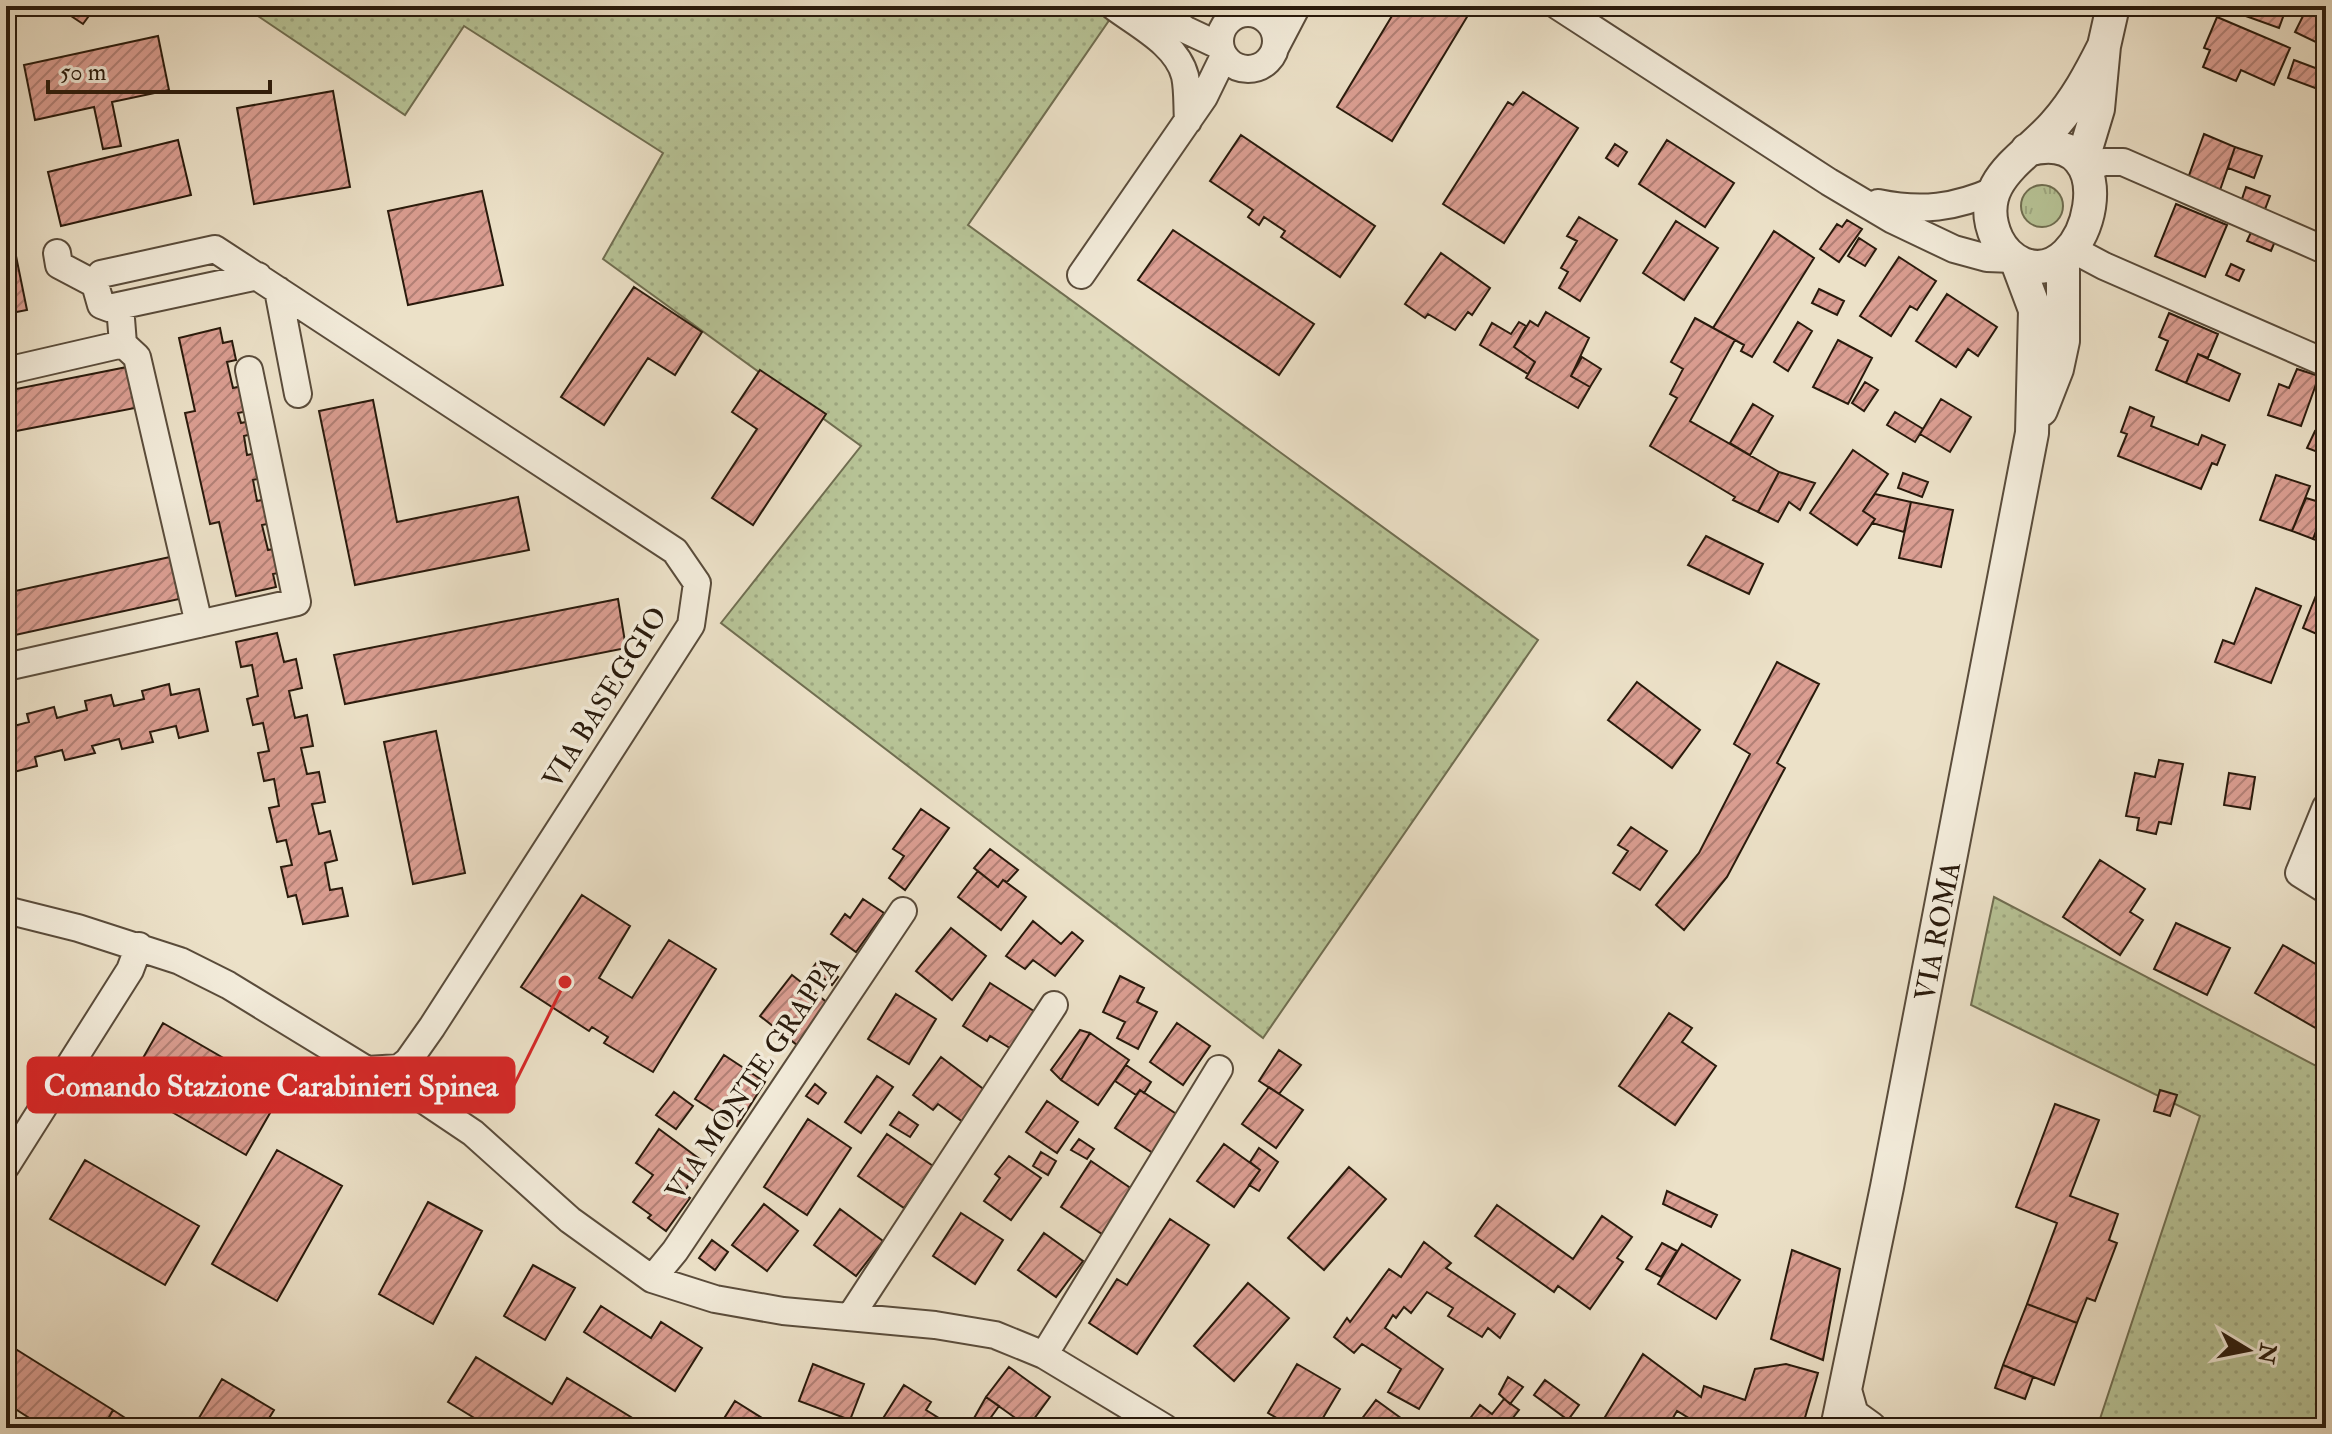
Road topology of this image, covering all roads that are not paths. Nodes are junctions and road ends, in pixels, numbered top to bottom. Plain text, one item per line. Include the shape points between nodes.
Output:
1 (1113, 6) edge
2 (1282, 6) edge
3 (1297, 6) edge
4 (1558, 6) edge
5 (2113, 6) edge
6 (1160, 12) edge
7 (1257, 14) junction
8 (2104, 46) junction
9 (1229, 48) junction
10 (1275, 48) junction
11 (1188, 121) junction
12 (2027, 150) junction
13 (2084, 166) junction
14 (1995, 190) junction
15 (1858, 199) junction
16 (1955, 205) junction
17 (2320, 248) dead end
18 (1954, 249) junction
19 (57, 253) dead end
20 (2067, 253) junction
21 (2015, 261) junction
22 (1081, 275) dead end
23 (268, 283) junction
24 (95, 284) junction
25 (120, 306) junction
26 (123, 344) junction
27 (2326, 363) edge
28 (249, 370) dead end
29 (6, 371) edge
30 (298, 394) dead end
31 (2032, 433) junction
32 (199, 624) junction
33 (6, 667) edge
34 (2326, 807) edge
35 (2326, 890) edge
36 (6, 910) edge
37 (903, 911) dead end
38 (139, 946) junction
39 (1054, 1005) dead end
40 (399, 1068) junction
41 (1219, 1069) dead end
42 (6, 1166) edge
43 (652, 1279) junction
44 (850, 1317) junction
45 (1044, 1355) junction
46 (1845, 1390) junction
47 (1165, 1428) edge
48 (1837, 1428) edge
49 (1870, 1428) edge

1 - 11 street via 1179,61 1187,86
2 - 7 street
3 - 10 street
4 - 15 street
5 - 8 street, VIA ROMA
6 - 9 street via 1194,25
7 - 9 street via 1238,14
7 - 10 street via 1274,29
8 - 12 street, VIA ROMA via 2073,102
8 - 13 street, VIA ROMA via 2098,109
9 - 10 street via 1262,66
9 - 11 street
11 - 22 street
12 - 13 street via 2059,146
12 - 14 street, VIA ROMA via 2013,161
13 - 17 street via 2123,162
13 - 20 street, VIA ROMA via 2090,199 2086,221
14 - 16 street
14 - 21 street, VIA ROMA via 1994,230
15 - 16 street via 1904,209
15 - 18 street
16 - 18 street
18 - 21 street
19 - 24 street via 59,265
20 - 21 street via 2040,268
20 - 27 street
20 - 31 street, VIA ROMA via 2063,341
21 - 31 street, VIA ROMA via 2035,310
23 - 24 street, VIA BASEGGIO via 215,249 101,274
23 - 25 street
23 - 30 street
23 - 40 street, VIA BASEGGIO via 675,551 697,583 691,625 432,1027
24 - 25 street via 101,305
25 - 26 street
26 - 29 street
26 - 32 street via 137,357
28 - 32 street via 297,602
31 - 46 street, VIA ROMA
32 - 33 street
34 - 35 street via 2299,873
36 - 38 street
37 - 43 street, VIA MONTE GRAPPA
38 - 40 street via 228,985 367,1070
38 - 42 street via 130,970
39 - 44 street
40 - 43 street via 412,1092 473,1133 570,1220
41 - 45 street
43 - 44 street via 715,1299
44 - 45 street via 995,1335
45 - 47 street
46 - 48 street, VIA ROMA
46 - 49 street via 1852,1415

